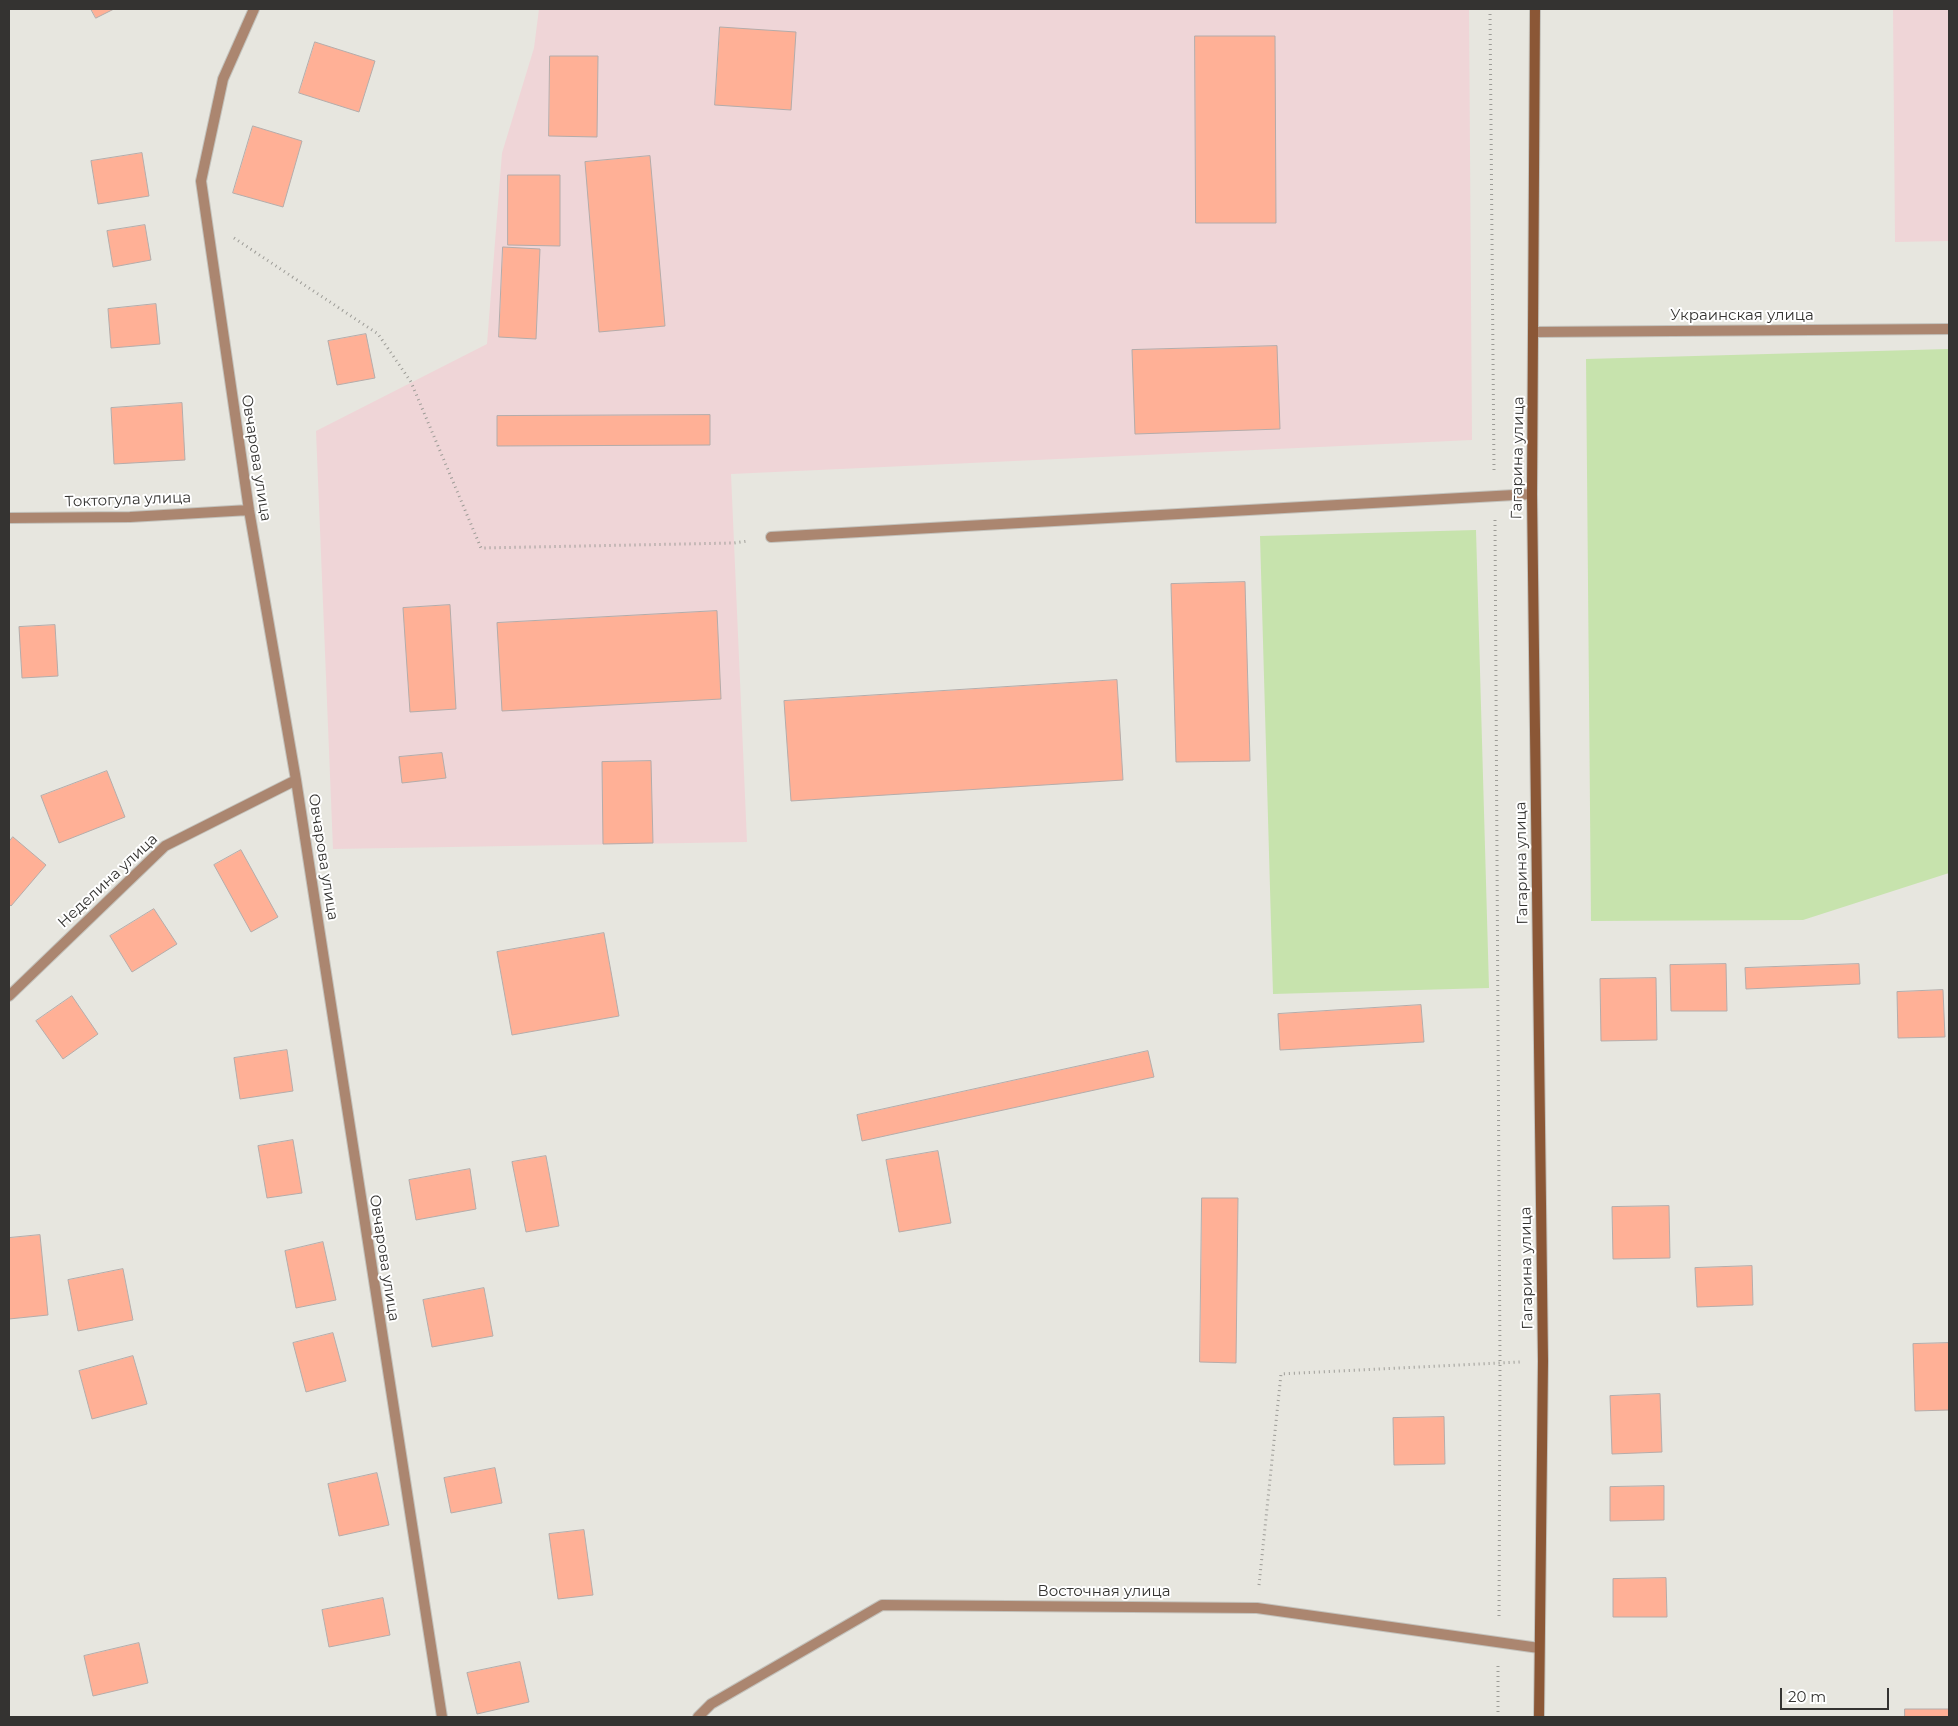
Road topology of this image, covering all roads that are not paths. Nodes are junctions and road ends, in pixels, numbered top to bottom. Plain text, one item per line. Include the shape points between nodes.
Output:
1 (254, 9) edge
2 (1536, 9) edge
3 (1949, 329) edge
4 (1534, 332) junction
5 (1532, 494) junction
6 (249, 510) junction
7 (9, 518) edge
8 (771, 537) road end
9 (296, 780) junction
10 (9, 996) edge
11 (1539, 1648) junction
12 (442, 1717) edge
13 (698, 1717) edge
14 (1539, 1717) edge

1 - 6 street, Овчарова улица via 223,80 201,181
2 - 4 main road, Гагарина улица
3 - 4 street, Украинская улица
4 - 5 main road, Гагарина улица
5 - 8 street
5 - 11 main road, Гагарина улица via 1543,1361
6 - 7 street, Токтогула улица via 130,517
6 - 9 street, Овчарова улица
9 - 10 street, Неделина улица via 165,846
9 - 12 street, Овчарова улица
11 - 13 street, Восточная улица via 1257,1608 882,1605 711,1704
11 - 14 main road, Гагарина улица

